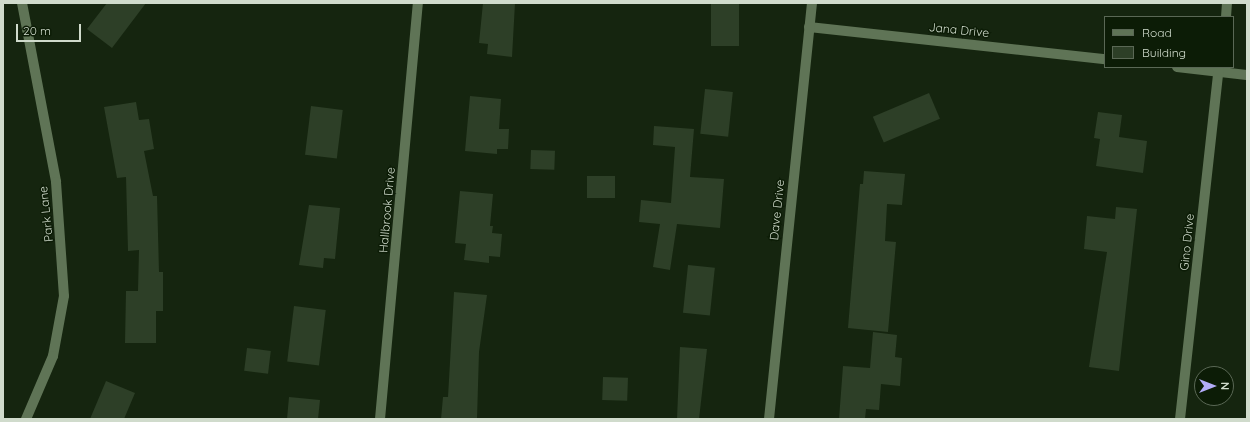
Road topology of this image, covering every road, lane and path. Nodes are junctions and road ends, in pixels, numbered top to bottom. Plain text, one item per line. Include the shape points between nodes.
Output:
1 (22, 3) edge
2 (418, 3) edge
3 (812, 3) edge
4 (1227, 3) edge
5 (1226, 16) edge
6 (809, 27) junction
7 (1104, 59) edge
8 (1198, 68) edge
9 (1219, 69) edge
10 (1247, 74) edge
11 (26, 419) edge
12 (380, 419) edge
13 (769, 419) edge
14 (1180, 419) edge

1 - 11 street, Park Lane via 56,182 64,296 53,356
2 - 12 street, Hallbrook Drive
3 - 6 street, Dave Drive
4 - 5 street
6 - 7 street, Jana Drive
6 - 13 street, Dave Drive
8 - 9 street
9 - 10 street
9 - 14 street, Gino Drive

